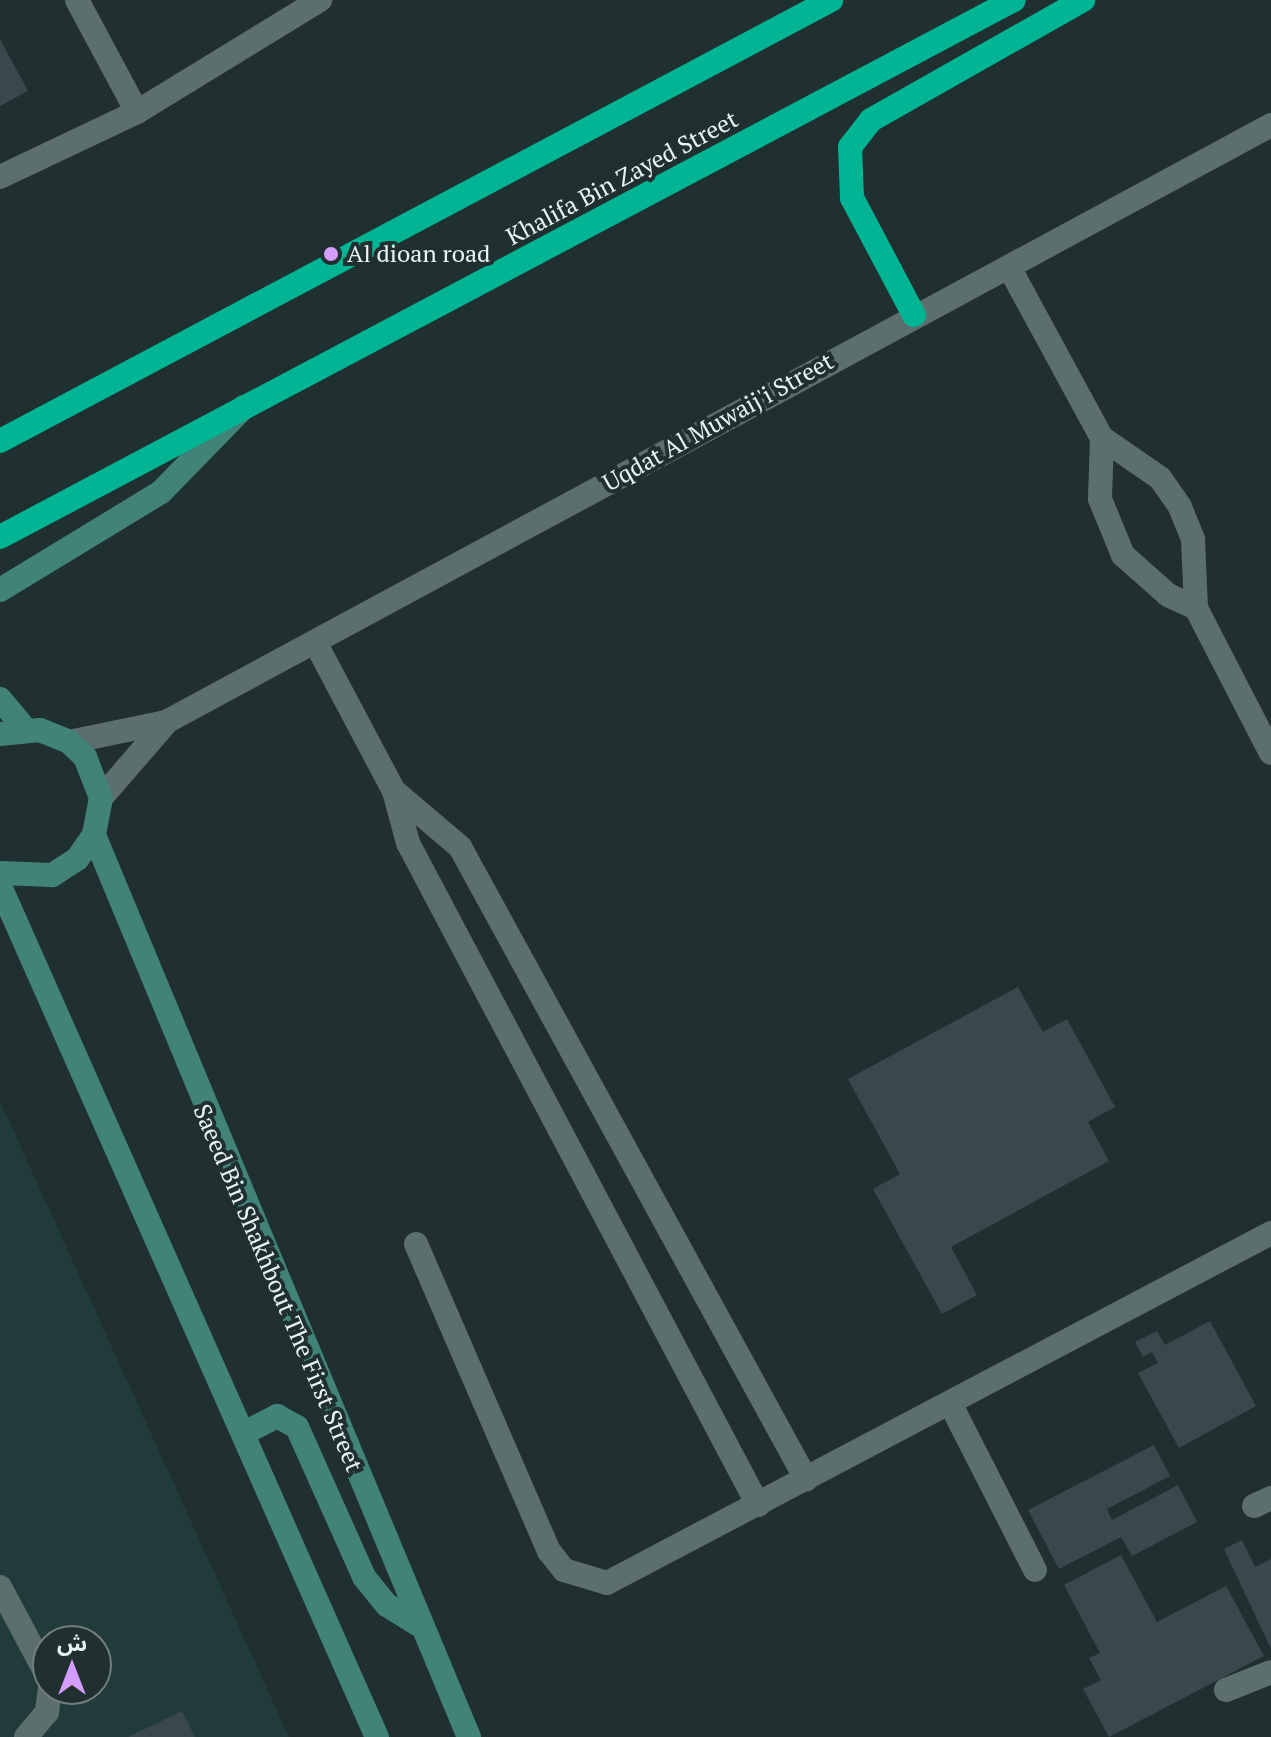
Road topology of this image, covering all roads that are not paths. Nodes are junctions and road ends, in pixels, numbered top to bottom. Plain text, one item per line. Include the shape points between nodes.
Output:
1 (77, 0) edge
2 (320, 0) edge
3 (831, 0) edge
4 (1014, 0) edge
5 (1083, 0) edge
6 (137, 112) junction
7 (1271, 125) edge
8 (0, 177) edge
9 (1009, 267) junction
10 (914, 315) junction
11 (244, 407) junction
12 (1102, 438) junction
13 (0, 441) edge
14 (0, 537) edge
15 (0, 590) edge
16 (1196, 608) junction
17 (315, 642) junction
18 (0, 699) edge
19 (166, 722) junction
20 (25, 729) junction
21 (0, 734) edge
22 (69, 742) junction
23 (1271, 753) edge
24 (394, 791) junction
25 (101, 798) junction
26 (94, 835) junction
27 (0, 873) edge
28 (0, 886) edge
29 (1271, 1233) edge
30 (416, 1244) dead end
31 (951, 1405) junction
32 (248, 1431) junction
33 (806, 1479) junction
34 (758, 1505) junction
35 (1035, 1570) dead end
36 (0, 1587) edge
37 (418, 1624) junction
38 (32, 1647) edge
39 (1271, 1672) edge
40 (1226, 1690) dead end
41 (48, 1705) edge
42 (26, 1737) edge
43 (377, 1737) edge
44 (469, 1737) edge

1 - 6 street
2 - 6 street
3 - 13 highway
4 - 11 highway, Khalifa Bin Zayed Street
5 - 10 highway via 871,120 850,147 852,198
6 - 8 street
7 - 9 street, Uqdat Al Muwaij'i Street
9 - 10 street, Uqdat Al Muwaij'i Street
9 - 12 street
10 - 17 street, Uqdat Al Muwaij'i Street
11 - 14 highway, Khalifa Bin Zayed Street
11 - 15 main road via 161,492
12 - 16 street via 1160,478 1180,507 1195,550
12 - 16 street via 1100,499 1123,555 1156,586
16 - 23 street
17 - 19 street, Uqdat Al Muwaij'i Street
17 - 24 street
18 - 20 main road
19 - 22 street, Uqdat Al Muwaij'i Street
19 - 25 street, Uqdat Al Muwaij'i Street
20 - 21 main road
20 - 22 main road
22 - 25 main road via 85,757
24 - 33 street via 460,847
24 - 34 street via 408,843
25 - 26 main road
26 - 27 main road via 77,859 52,875
26 - 37 main road, Saeed Bin Shakhbout The First Street
28 - 32 main road
29 - 31 street
30 - 34 street via 549,1551 564,1570 586,1581 631,1575
31 - 33 street
31 - 35 street
32 - 37 main road via 277,1416 297,1427 364,1577 387,1605
32 - 43 main road
33 - 34 street
36 - 38 street
37 - 44 main road, Saeed Bin Shakhbout The First Street
39 - 40 street
41 - 42 street

